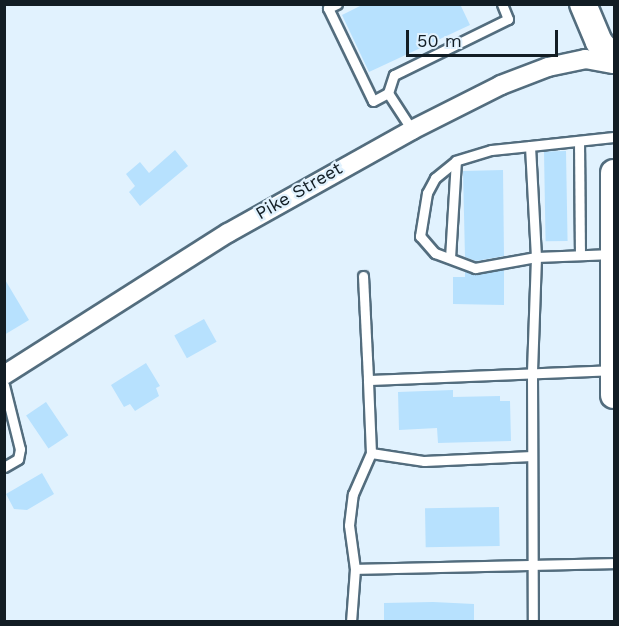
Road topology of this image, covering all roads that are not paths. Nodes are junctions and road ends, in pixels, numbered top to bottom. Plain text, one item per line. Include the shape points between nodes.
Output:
1 (337, 4) edge
2 (502, 4) edge
3 (583, 4) edge
4 (615, 60) edge
5 (615, 64) edge
6 (388, 93) junction
7 (412, 130) junction
8 (615, 137) edge
9 (579, 141) junction
10 (530, 146) junction
11 (456, 161) junction
12 (615, 173) edge
13 (613, 254) edge
14 (580, 255) junction
15 (536, 257) junction
16 (450, 258) junction
17 (363, 276) dead end
18 (614, 370) edge
19 (532, 373) junction
20 (4, 375) edge
21 (368, 380) junction
22 (4, 385) edge
23 (615, 395) edge
24 (371, 453) junction
25 (532, 456) junction
26 (4, 467) edge
27 (615, 563) edge
28 (533, 565) junction
29 (355, 569) junction
30 (351, 621) edge
31 (533, 621) edge

1 - 6 lane via 328,8 374,101
2 - 6 lane via 508,19 394,75
3 - 4 main road via 599,42
5 - 7 street, Pike Street via 585,59 548,67 501,85
6 - 7 lane
7 - 20 street, Pike Street via 228,233
8 - 9 lane
9 - 10 lane
9 - 14 lane
10 - 11 lane via 491,150
10 - 15 lane
11 - 16 lane
11 - 16 lane via 435,178 427,193 420,236 435,253
12 - 13 main road
13 - 14 lane
13 - 18 main road
14 - 15 lane
15 - 16 lane via 475,268
15 - 19 lane
17 - 21 lane
18 - 19 lane
18 - 23 main road
19 - 21 lane
19 - 25 lane
21 - 24 lane
22 - 26 lane via 20,449 18,459
24 - 25 lane via 424,461
24 - 29 lane via 353,494 349,525
25 - 28 lane
27 - 28 lane
28 - 29 lane
28 - 31 lane
29 - 30 lane

